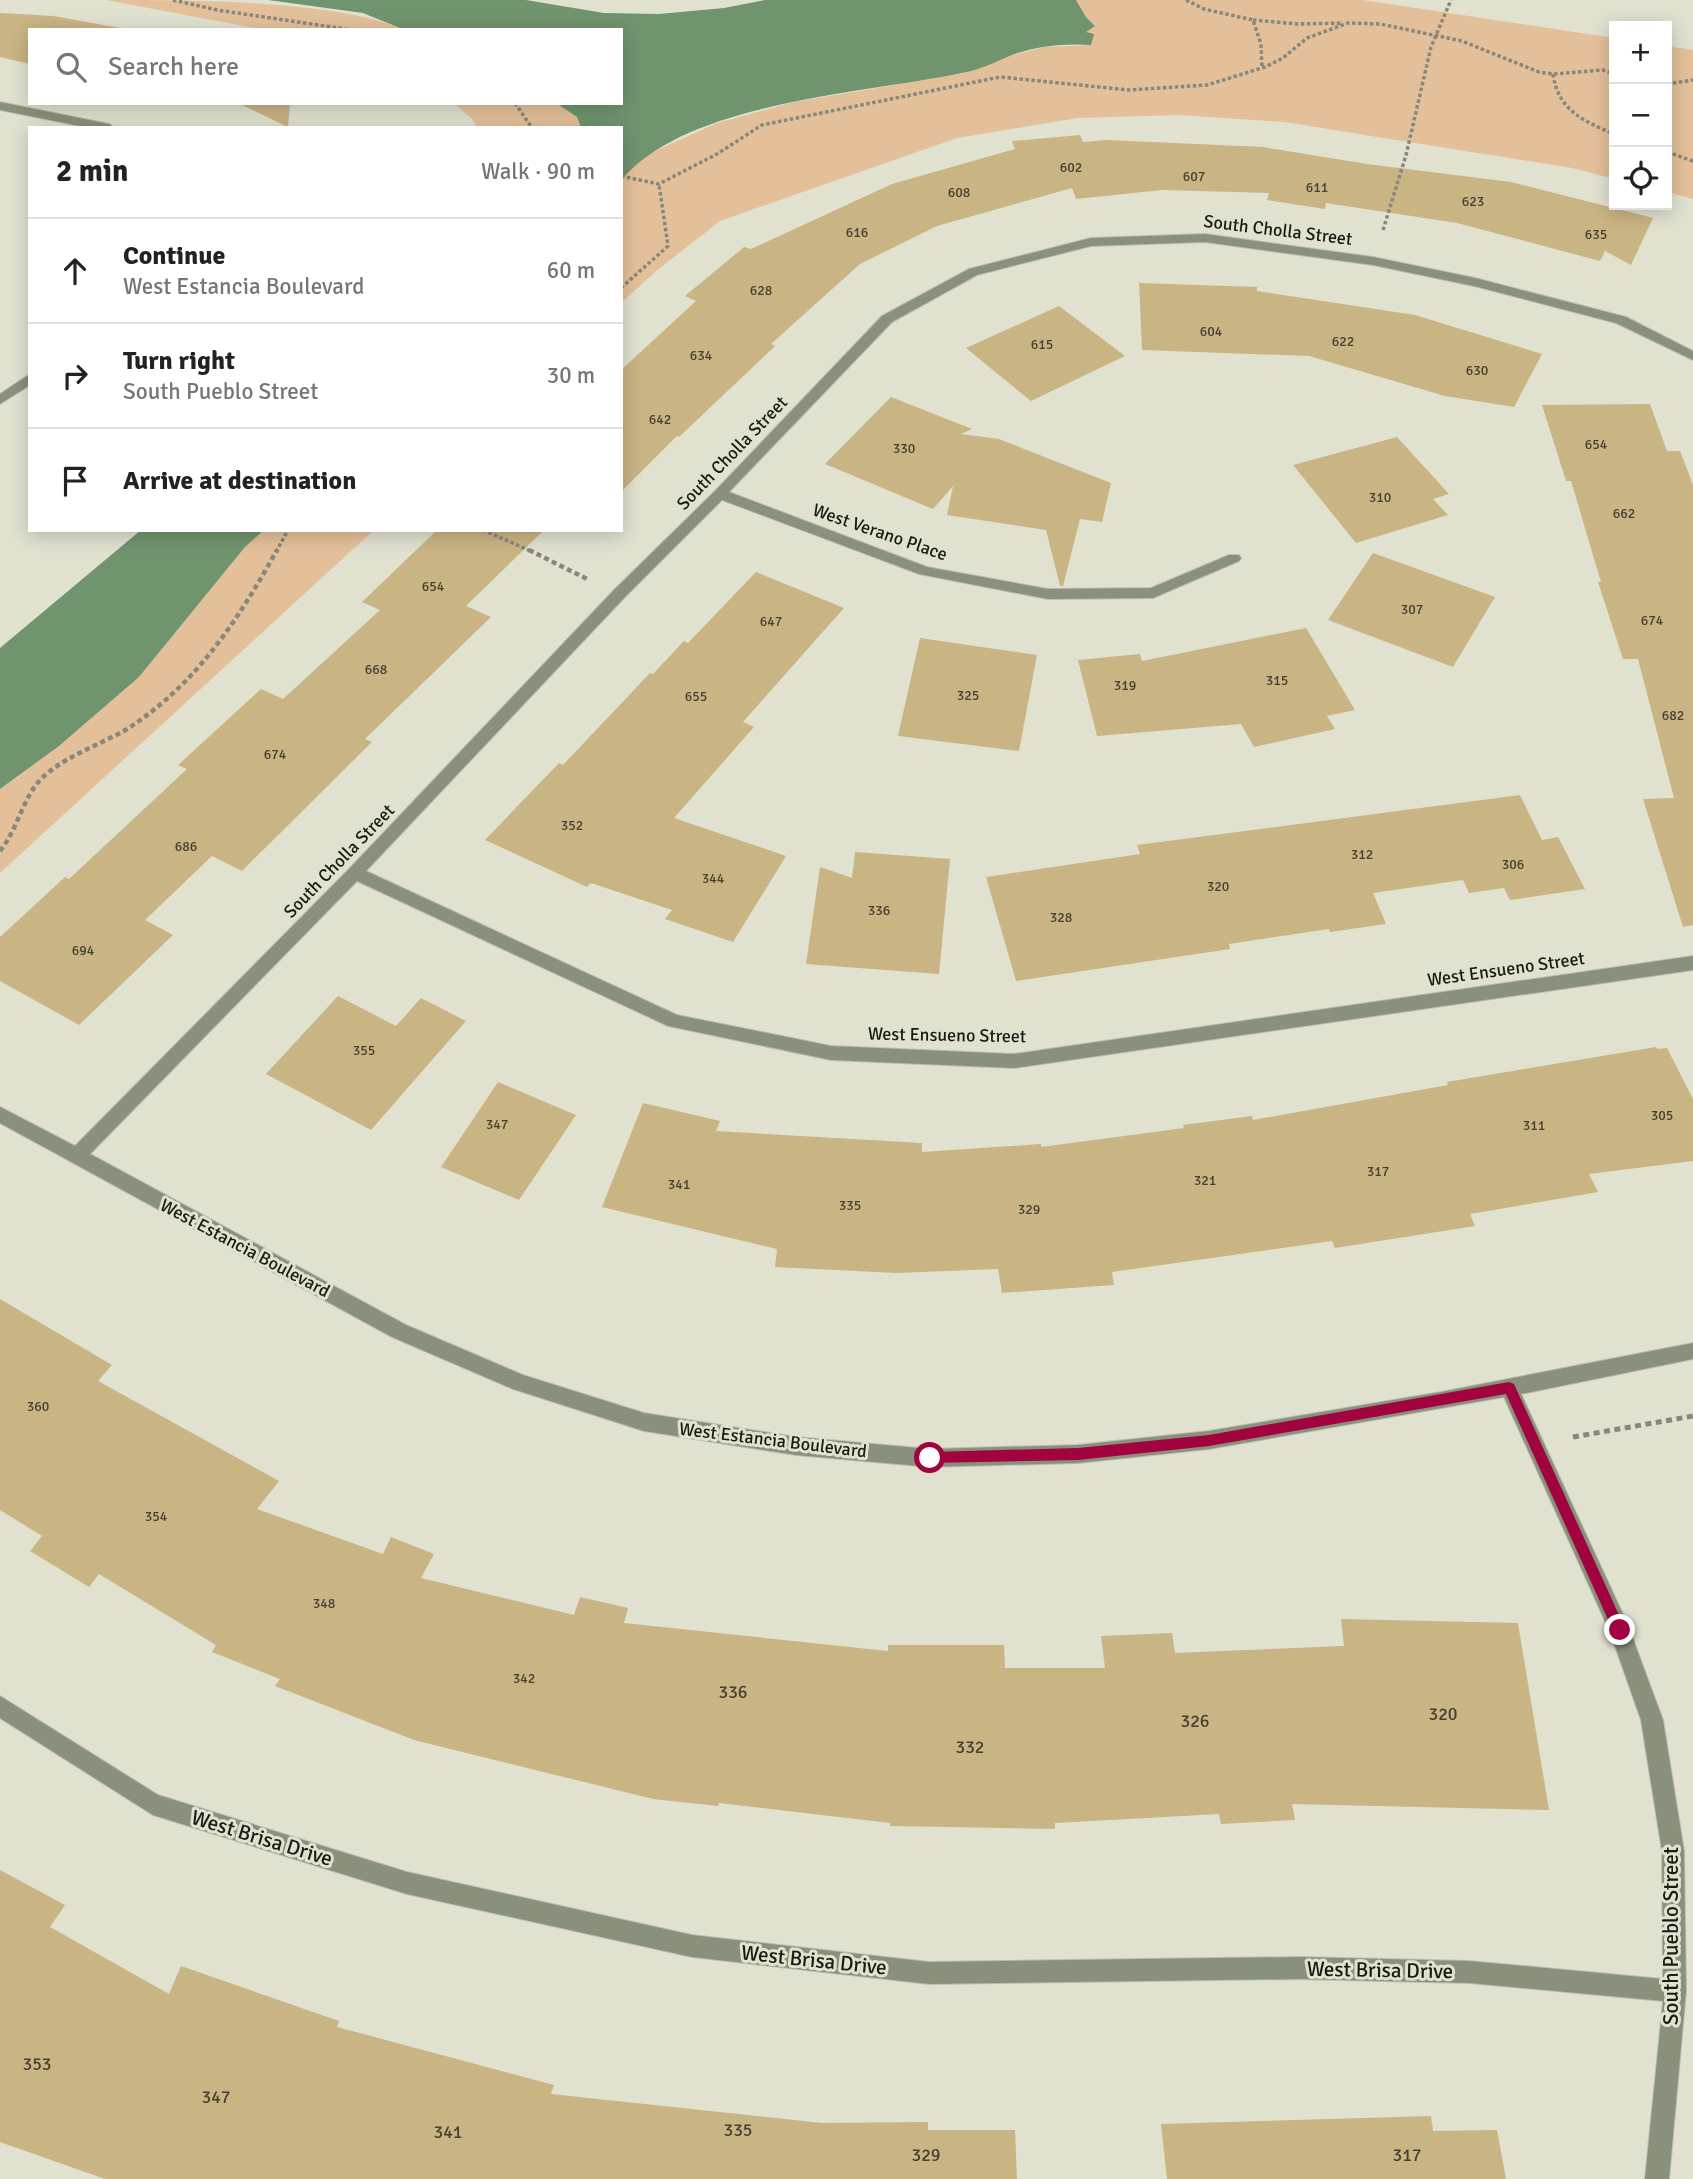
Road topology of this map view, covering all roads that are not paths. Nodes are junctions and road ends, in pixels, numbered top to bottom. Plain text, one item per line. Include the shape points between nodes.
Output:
1 (0, 106) edge
2 (99, 126) edge
3 (1693, 356) edge
4 (28, 379) edge
5 (0, 400) edge
6 (720, 494) junction
7 (1234, 558) dead end
8 (355, 873) junction
9 (1693, 963) edge
10 (0, 1114) edge
11 (76, 1157) junction
12 (1693, 1352) edge
13 (1509, 1388) junction
14 (0, 1706) edge
15 (1675, 1991) junction
16 (1657, 2179) edge

1 - 2 street
3 - 6 street, South Cholla Street via 1621,320 1373,261 1205,238 1091,242 973,272 887,319
4 - 5 street
6 - 7 street, West Verano Place via 924,572 1048,594 1153,593
6 - 8 street, South Cholla Street
8 - 9 street, West Ensueno Street via 674,1021 831,1053 1014,1061
8 - 11 street, South Cholla Street
10 - 11 street, West Estancia Boulevard
11 - 13 street, West Estancia Boulevard via 399,1331 520,1383 644,1422 796,1447 930,1458 1078,1454 1209,1440
12 - 13 street, West Estancia Boulevard
13 - 15 street, South Pueblo Street via 1620,1630 1653,1720 1673,1851
14 - 15 street, West Brisa Drive via 153,1804 407,1883 692,1946 929,1973 1299,1968 1456,1972
15 - 16 street, South Pueblo Street

